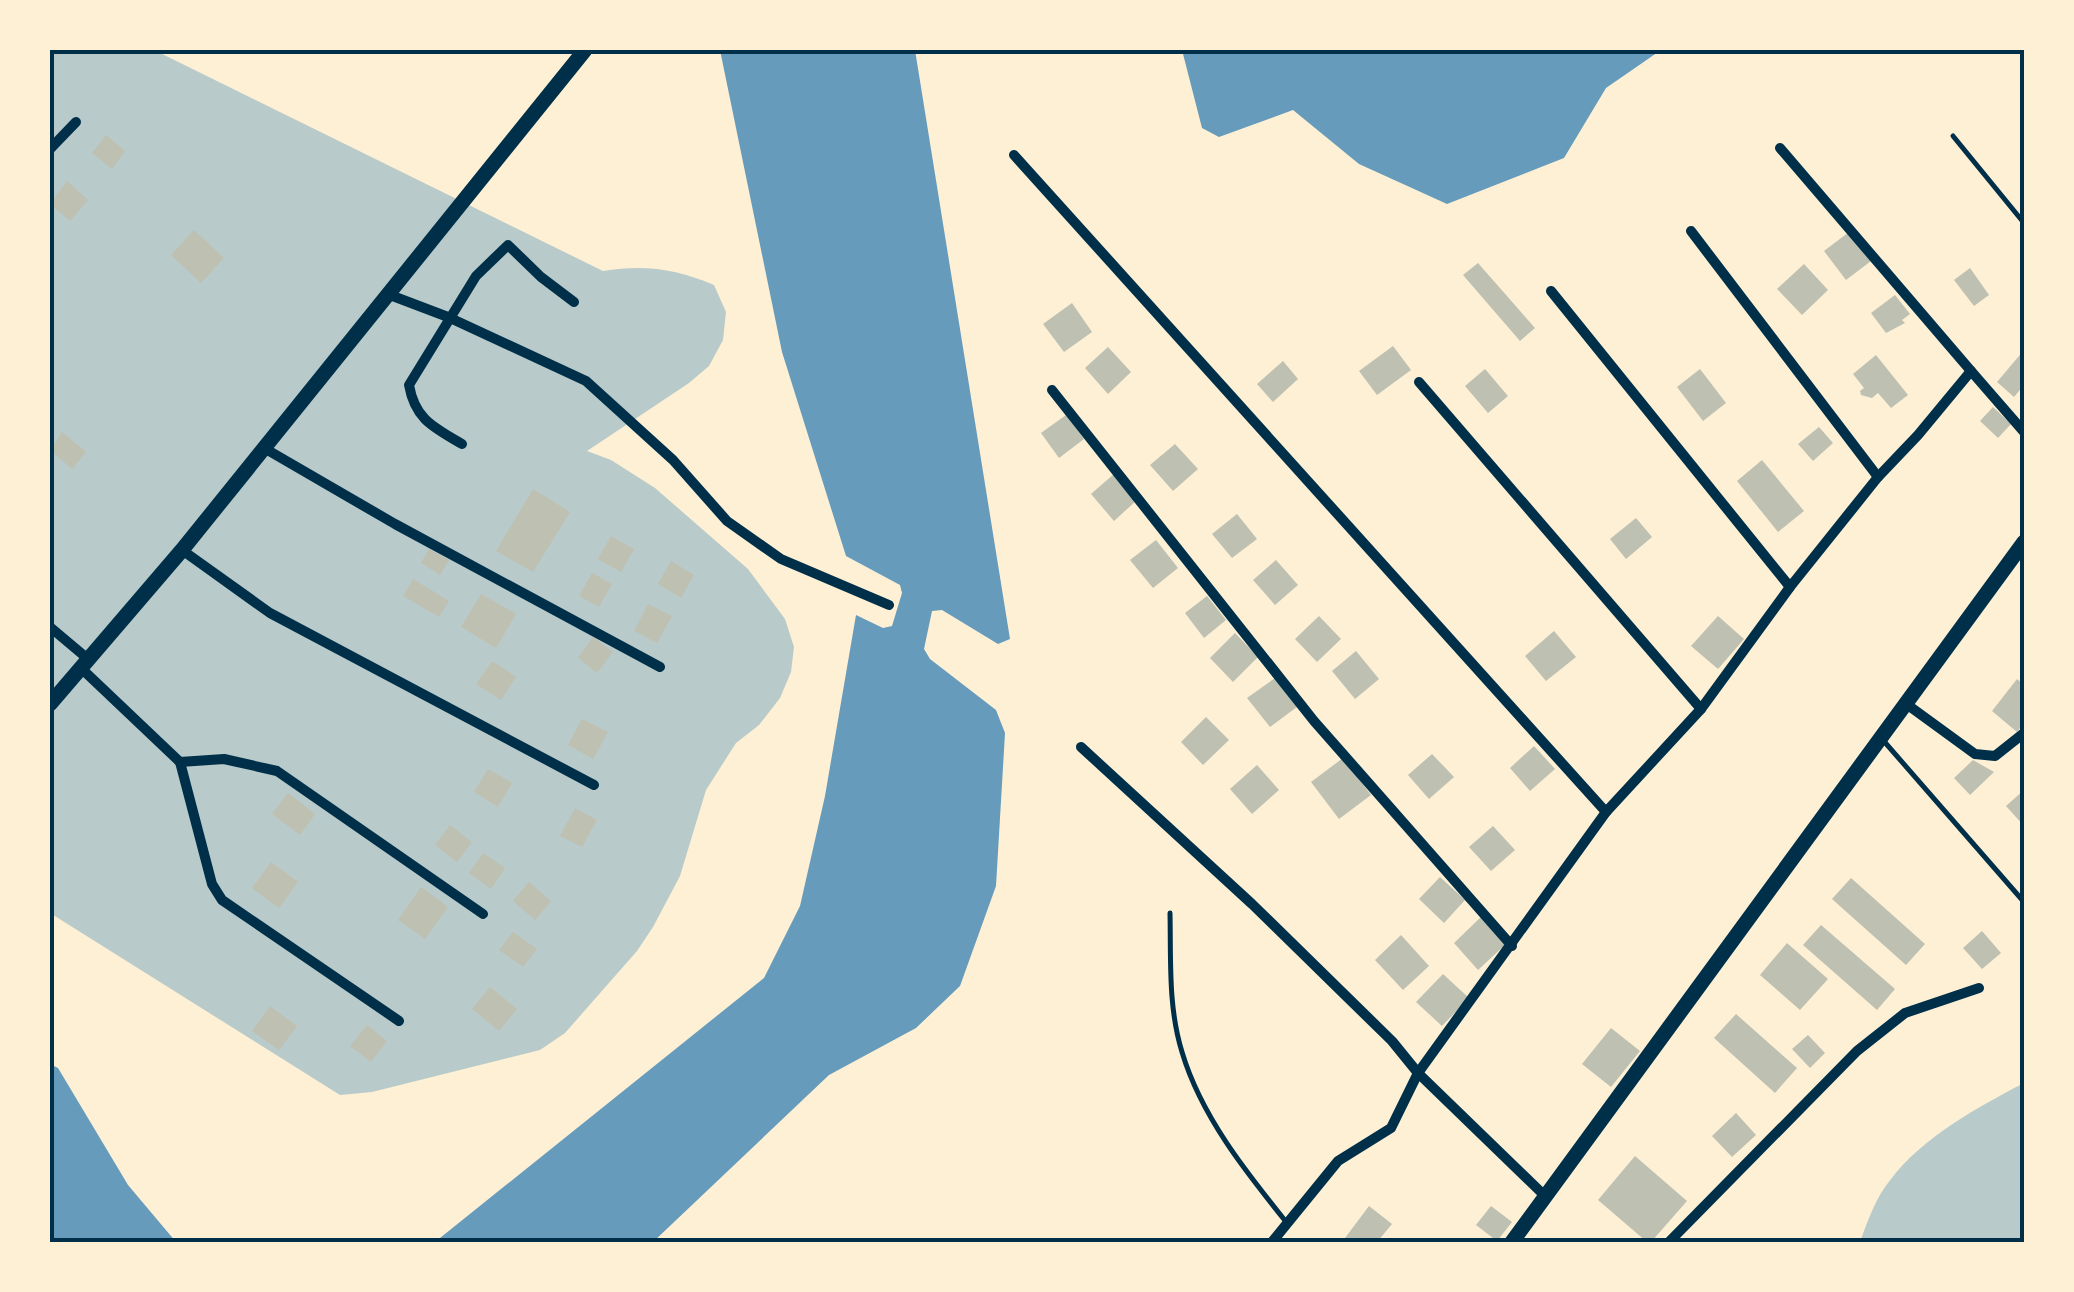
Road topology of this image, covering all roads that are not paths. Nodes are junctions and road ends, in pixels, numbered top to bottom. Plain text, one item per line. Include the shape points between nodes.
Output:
1 (584, 50) edge
2 (76, 122) dead end
3 (1953, 136) dead end
4 (50, 148) edge
5 (1780, 148) dead end
6 (1014, 155) dead end
7 (2024, 223) edge
8 (1692, 230) dead end
9 (1551, 291) dead end
10 (390, 295) junction
11 (574, 302) dead end
12 (448, 317) junction
13 (1970, 370) junction
14 (1419, 382) dead end
15 (1052, 390) dead end
16 (2024, 432) edge
17 (462, 444) dead end
18 (264, 448) junction
19 (1878, 477) junction
20 (2024, 542) edge
21 (182, 550) junction
22 (1790, 587) junction
23 (889, 606) dead end
24 (50, 627) edge
25 (84, 663) junction
26 (660, 667) dead end
27 (1906, 703) junction
28 (50, 704) edge
29 (1701, 709) junction
30 (2024, 733) edge
31 (1880, 737) junction
32 (1081, 747) dead end
33 (180, 762) junction
34 (594, 785) dead end
35 (1606, 812) junction
36 (2024, 902) edge
37 (1170, 913) dead end
38 (483, 914) dead end
39 (1512, 946) junction
40 (1979, 988) dead end
41 (399, 1020) dead end
42 (1418, 1074) junction
43 (1545, 1196) junction
44 (1287, 1224) junction
45 (1272, 1242) edge
46 (1512, 1242) edge
47 (1670, 1242) edge

1 - 10 main road
2 - 4 street
3 - 7 lane
5 - 13 street
6 - 35 street
8 - 19 street
9 - 22 street
10 - 12 street
10 - 18 main road
11 - 12 street via 508,245
12 - 17 street via 409,385 413,408
12 - 23 street via 586,380 727,520 781,559
13 - 16 street
13 - 19 street
14 - 29 street
15 - 39 street via 1314,721
18 - 21 main road
18 - 26 street
19 - 22 street
20 - 27 main road
21 - 25 main road
21 - 34 street via 270,613
22 - 29 street
24 - 25 street
25 - 28 main road
25 - 33 street
27 - 30 street via 1975,754 1995,756
27 - 31 main road
29 - 35 street
31 - 36 lane
31 - 43 main road
32 - 42 street via 1252,904
33 - 38 street via 224,759 277,771
33 - 41 street via 222,900
35 - 39 street
37 - 44 lane via 1174,1018 1194,1087
39 - 42 street
40 - 47 street via 1905,1014 1857,1051
42 - 43 street
42 - 44 street via 1392,1128 1338,1161
43 - 46 main road
44 - 45 street

